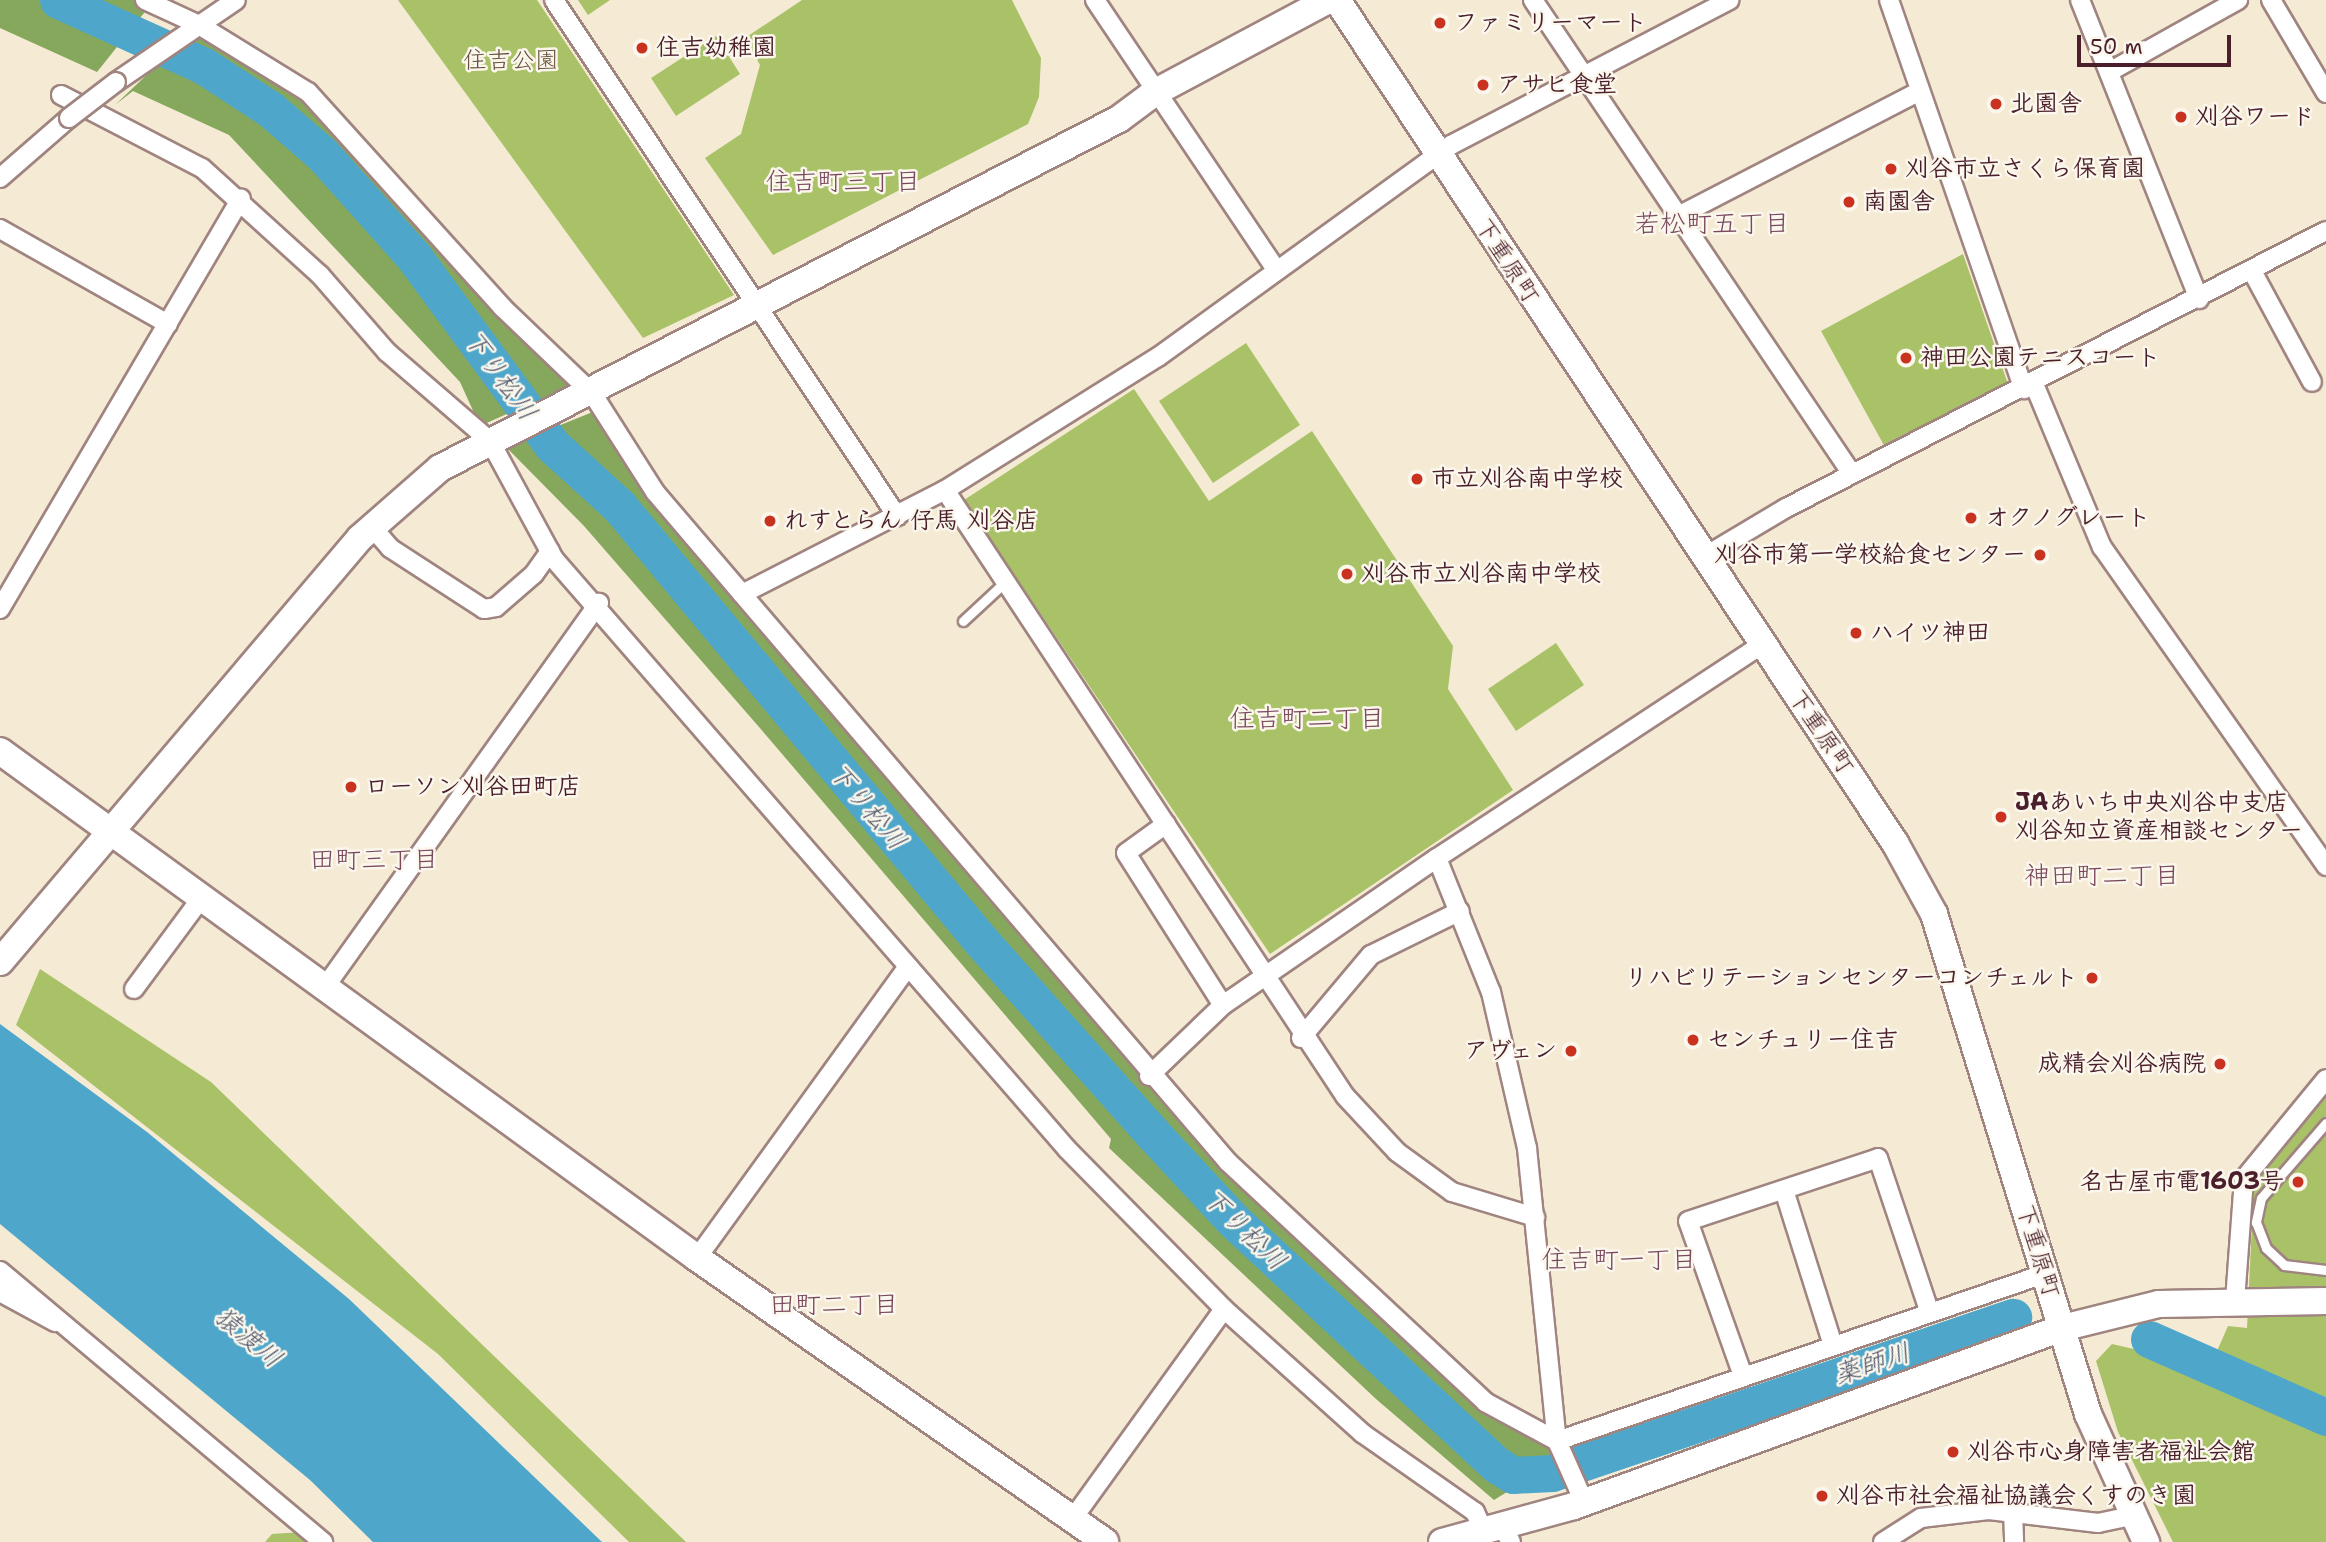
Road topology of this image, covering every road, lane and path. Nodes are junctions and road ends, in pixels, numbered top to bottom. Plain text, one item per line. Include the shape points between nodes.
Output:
1 (145, 0) edge
2 (236, 0) edge
3 (554, 0) edge
4 (1095, 0) edge
5 (1328, 0) edge
6 (1337, 0) edge
7 (1533, 0) edge
8 (1730, 0) edge
9 (1889, 0) edge
10 (2080, 0) edge
11 (2238, 0) edge
12 (2271, 0) edge
13 (193, 28) junction
14 (2109, 72) junction
15 (1583, 75) junction
16 (1920, 91) junction
17 (1154, 93) junction
18 (2326, 93) edge
19 (61, 95) dead end
20 (1438, 156) junction
21 (0, 178) edge
22 (241, 199) junction
23 (1678, 216) junction
24 (0, 229) edge
25 (2326, 231) edge
26 (1276, 269) junction
27 (2252, 271) junction
28 (2199, 299) junction
29 (761, 305) junction
30 (168, 324) junction
31 (2312, 382) dead end
32 (2029, 386) junction
33 (592, 393) junction
34 (494, 440) junction
35 (1852, 474) junction
36 (945, 490) junction
37 (897, 516) junction
38 (372, 527) junction
39 (550, 551) junction
40 (1702, 558) junction
41 (1005, 582) junction
42 (742, 594) junction
43 (599, 603) junction
44 (0, 609) edge
45 (963, 621) dead end
46 (1761, 645) junction
47 (0, 751) edge
48 (1166, 824) junction
49 (112, 830) junction
50 (1437, 858) junction
51 (2326, 866) edge
52 (202, 897) junction
53 (1460, 911) junction
54 (0, 962) edge
55 (908, 966) junction
56 (1263, 975) junction
57 (325, 987) junction
58 (134, 989) dead end
59 (1223, 1004) junction
60 (1301, 1038) junction
61 (1149, 1076) junction
62 (2326, 1079) edge
63 (2326, 1123) edge
64 (1784, 1190) junction
65 (1535, 1217) junction
66 (697, 1258) junction
67 (2326, 1270) edge
68 (0, 1271) edge
69 (2044, 1274) junction
70 (0, 1292) edge
71 (2235, 1301) junction
72 (2326, 1301) edge
73 (1224, 1308) junction
74 (1928, 1310) junction
75 (2062, 1328) junction
76 (74, 1329) junction
77 (1833, 1345) junction
78 (1743, 1376) junction
79 (1557, 1441) junction
80 (1584, 1502) junction
81 (2013, 1510) junction
82 (2131, 1516) junction
83 (1074, 1517) junction
84 (1500, 1535) edge
85 (323, 1542) edge
86 (1105, 1542) edge
87 (1442, 1542) edge
88 (1883, 1542) edge
89 (2014, 1542) edge
90 (2146, 1542) edge

1 - 13 street
2 - 13 street
3 - 29 street
4 - 17 street
5 - 17 street
6 - 20 street, 下重原町
7 - 15 street
8 - 15 street
9 - 16 street
10 - 14 street
11 - 14 street
12 - 18 street
13 - 21 street, bridge via 69,118
13 - 33 street via 308,92 502,307
14 - 28 street
15 - 20 street
15 - 23 street
16 - 23 street
16 - 32 street
17 - 26 street
17 - 29 street via 1119,119
19 - 22 street via 170,149
20 - 26 street
20 - 40 street, 下重原町
22 - 30 street
22 - 34 street via 320,275 387,352
23 - 35 street
24 - 30 street
25 - 27 street
26 - 36 street via 1158,357
27 - 28 street
27 - 31 street
28 - 32 street
29 - 33 street
29 - 37 street
30 - 44 street
32 - 35 street
32 - 51 street via 2102,547
33 - 34 street
33 - 42 street via 655,492
34 - 38 street via 440,468
34 - 39 street
35 - 40 street
36 - 37 street
36 - 41 street
37 - 42 street
38 - 39 street via 390,548 484,609 496,607
38 - 49 street
39 - 43 street
40 - 46 street, 下重原町
41 - 45 lane
41 - 48 street
42 - 61 street
43 - 55 street
43 - 57 street
46 - 50 street
46 - 69 street, 下重原町 via 1895,843 1934,914
47 - 49 street
48 - 56 street
48 - 59 street via 1126,853
49 - 52 street
49 - 54 street
50 - 53 street
50 - 56 street
52 - 57 street
52 - 58 street
53 - 60 street via 1371,955
53 - 65 street via 1510,1065
55 - 66 street
55 - 73 street via 1066,1149
56 - 59 street
56 - 60 street
57 - 66 street
59 - 61 street
60 - 65 street via 1397,1152 1452,1192
61 - 79 street via 1228,1162 1485,1402
62 - 71 street via 2244,1179
63 - 67 lane via 2261,1198 2256,1222 2266,1248 2284,1265
64 - 74 street via 1878,1158
64 - 77 street
64 - 78 street via 1688,1221
65 - 79 street
66 - 83 street
68 - 76 street
69 - 74 street
69 - 75 street, 下重原町
70 - 76 street
71 - 72 street
71 - 75 street via 2159,1304
73 - 83 street
73 - 84 street via 1362,1433 1475,1512
74 - 77 street
75 - 80 street
75 - 82 street, 下重原町 via 2088,1414
76 - 85 street
77 - 78 street
78 - 79 street
79 - 80 street
80 - 84 street
81 - 82 street via 2098,1523
81 - 88 street via 1921,1518
81 - 89 street
82 - 90 street, 下重原町
83 - 86 street
84 - 87 street

